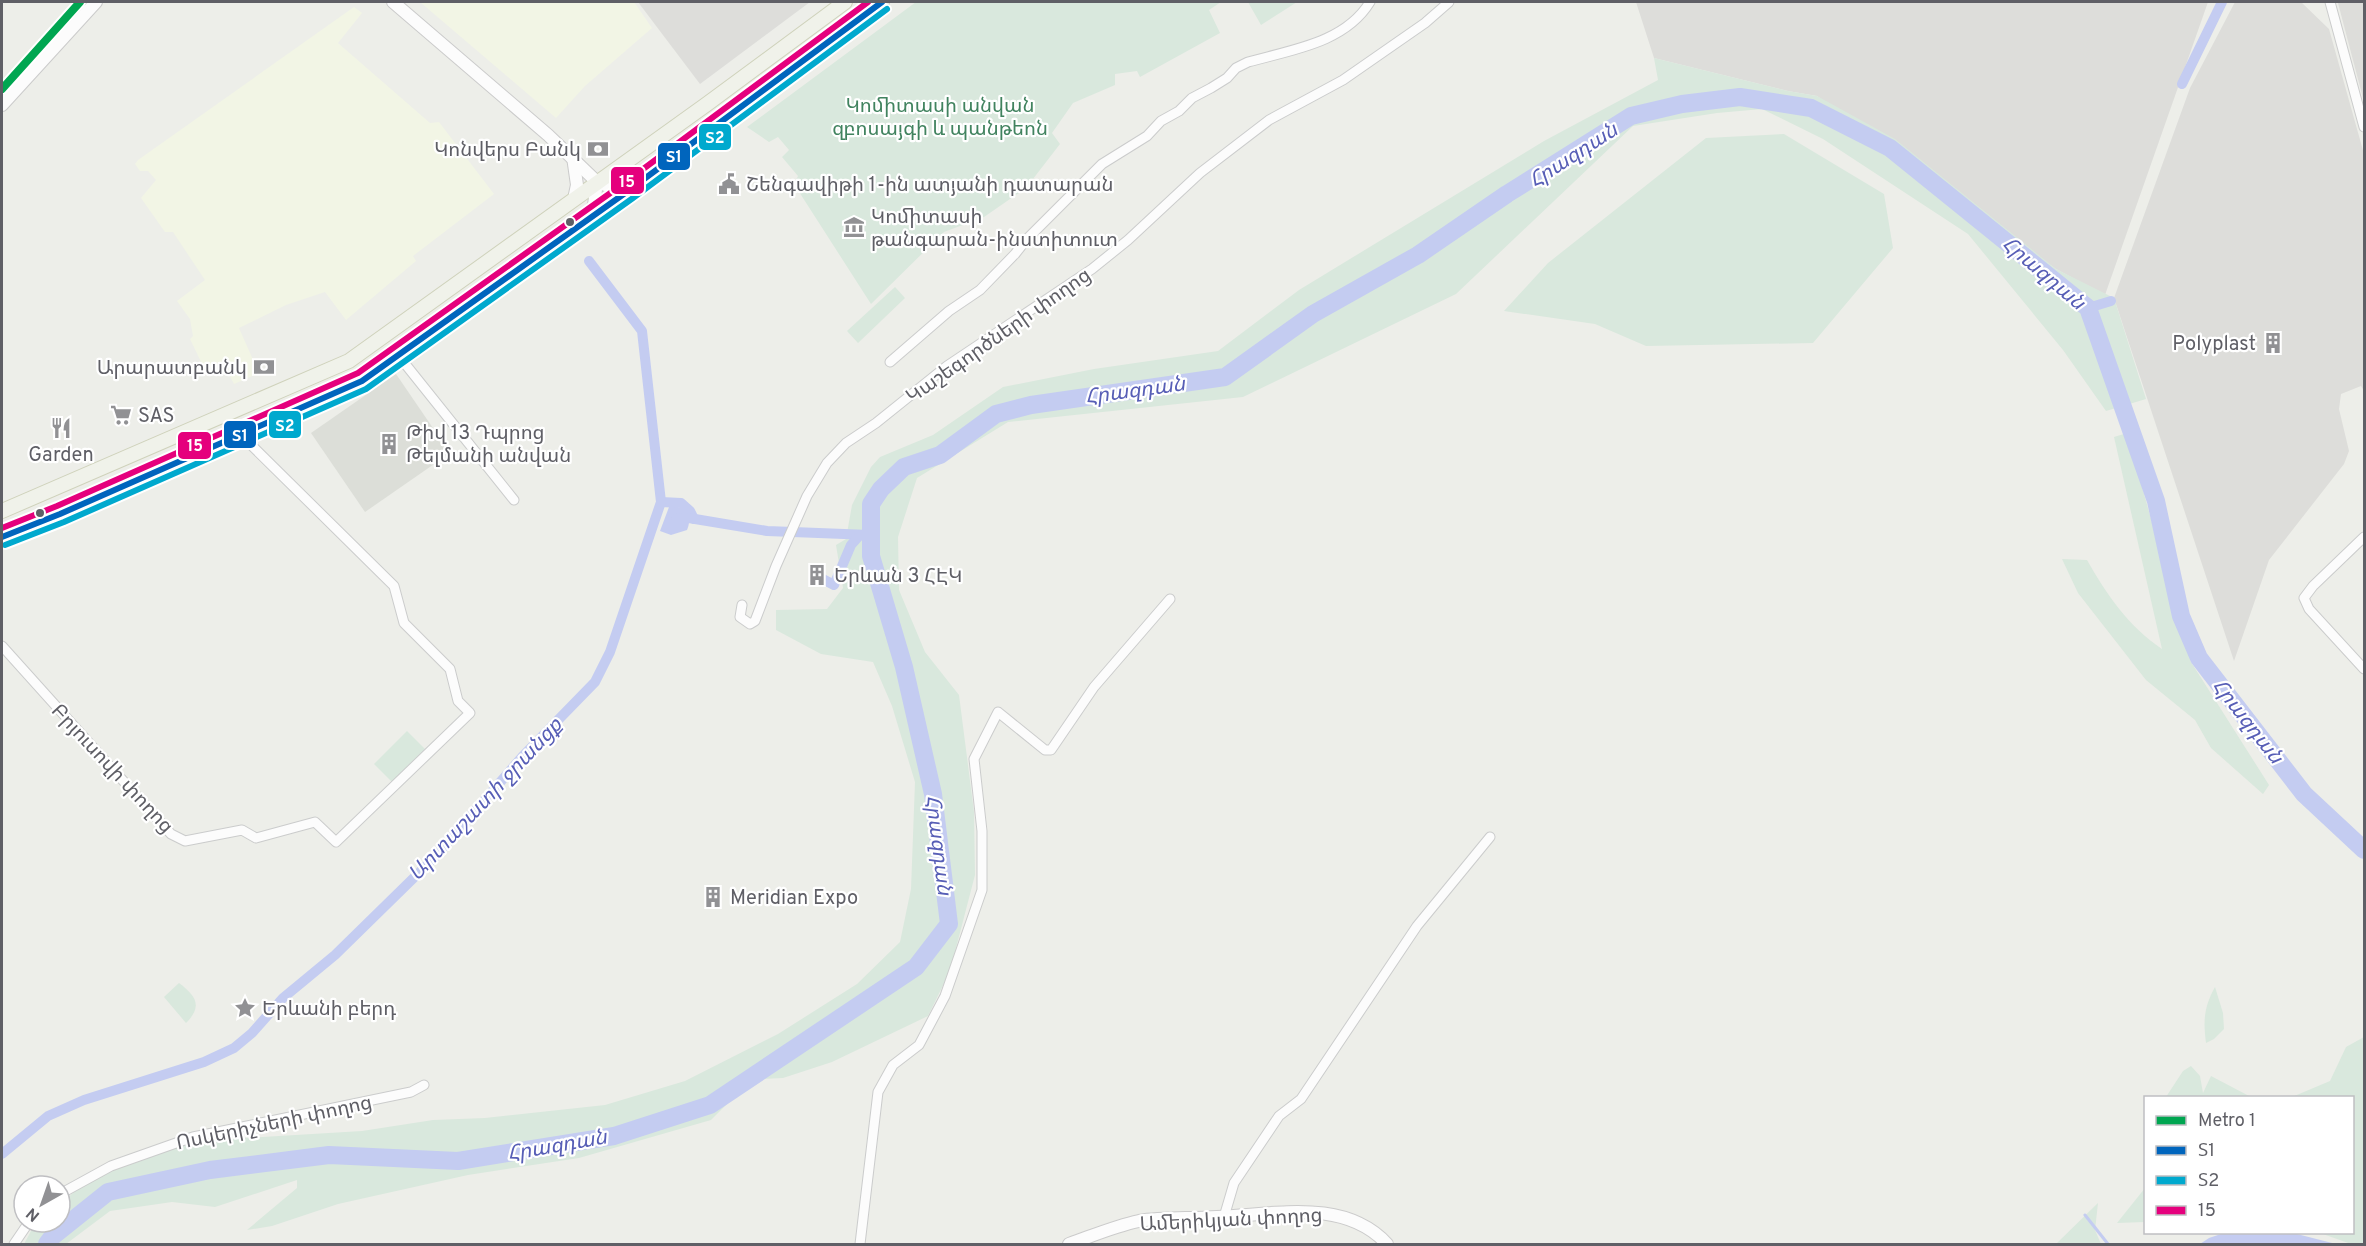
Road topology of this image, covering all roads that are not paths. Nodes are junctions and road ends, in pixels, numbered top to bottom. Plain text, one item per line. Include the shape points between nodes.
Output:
1 (96, 2) edge
2 (393, 2) edge
3 (845, 2) edge
4 (882, 2) edge
5 (1370, 2) edge
6 (1449, 2) edge
7 (2330, 2) edge
8 (2, 105) edge
9 (2364, 127) edge
10 (577, 161) junction
11 (597, 182) junction
12 (635, 185) junction
13 (574, 199) junction
14 (587, 219) junction
15 (398, 355) junction
16 (349, 361) junction
17 (890, 362) dead end
18 (362, 381) junction
19 (240, 434) junction
20 (94, 472) junction
21 (50, 490) junction
22 (100, 495) junction
23 (514, 500) dead end
24 (2, 511) edge
25 (60, 514) junction
26 (2, 537) edge
27 (2364, 537) edge
28 (1170, 599) dead end
29 (742, 605) dead end
30 (2, 646) edge
31 (2364, 669) edge
32 (1491, 837) dead end
33 (424, 1084) dead end
34 (72, 1187) edge
35 (1224, 1217) junction
36 (860, 1245) edge
37 (1069, 1245) edge
38 (1387, 1245) edge

1 - 8 street
2 - 10 street
3 - 11 main road
4 - 12 main road
5 - 17 street, Կաշեգործների փողոց via 1332,36 1236,68 1161,121 1147,136 1102,164 980,290
6 - 29 street, Կաշեգործների փողոց via 1343,80 1269,120 1200,173 1092,269 947,366 846,443 827,463 807,495 755,621 750,624 740,618
7 - 9 street
10 - 11 street
10 - 13 street
11 - 12 street via 617,189
11 - 13 main road
11 - 14 street via 594,205
12 - 14 main road
13 - 16 main road
14 - 15 main road
15 - 18 main road
15 - 23 street
16 - 18 main road via 360,363
16 - 20 main road
18 - 19 main road
19 - 22 main road
19 - 30 street, Բրյուսովի փողոց via 394,586 404,623 450,669 458,701 470,713 336,842 315,822 256,838 242,830 185,842 171,834
20 - 21 main road
20 - 22 main road via 89,484
21 - 24 main road
21 - 25 main road via 60,497
22 - 25 main road
25 - 26 main road
27 - 31 street via 2304,598 2309,609
28 - 36 street via 1094,687 1051,750 1036,744 998,712 974,759 982,831 982,890 945,996 919,1045 893,1065 878,1092
32 - 35 street via 1417,926 1301,1099 1279,1116 1234,1184
33 - 34 street, Ոսկերիչների փողոց via 411,1092 193,1137 111,1166
35 - 37 street, Ամերիկյան փողոց via 1140,1221
35 - 38 street, Ամերիկյան փողոց via 1322,1213 1348,1218 1376,1233

